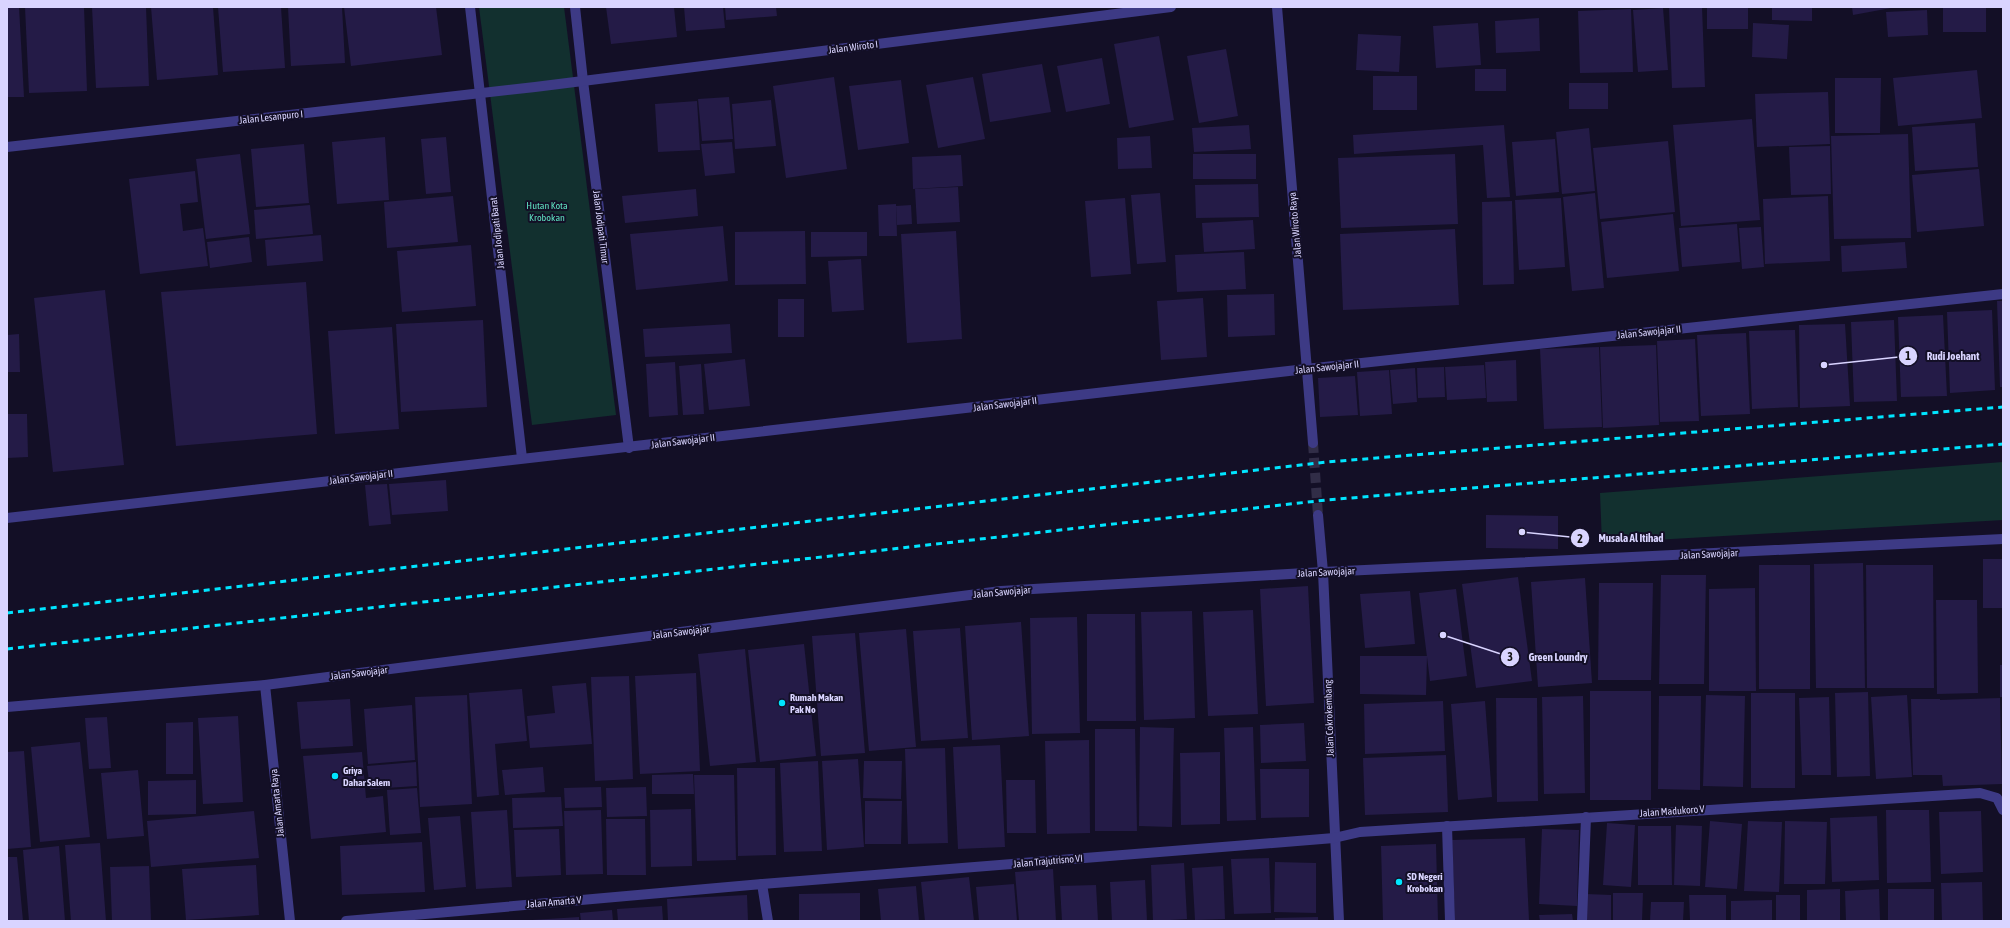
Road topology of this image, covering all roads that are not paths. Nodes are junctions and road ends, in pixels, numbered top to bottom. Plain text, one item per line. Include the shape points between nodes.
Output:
1 (470, 7) edge
2 (575, 7) edge
3 (1171, 7) edge
4 (1277, 7) edge
5 (583, 81) junction
6 (535, 87) joint
7 (481, 93) junction
8 (7, 147) edge
9 (2003, 294) edge
10 (1306, 369) junction
11 (1313, 443) tunnel mouth
12 (629, 448) junction
13 (522, 458) junction
14 (1318, 515) tunnel mouth
15 (7, 518) edge
16 (2003, 540) edge
17 (1323, 572) junction
18 (265, 685) junction
19 (7, 707) edge
20 (2003, 810) edge
21 (1586, 817) junction
22 (1447, 826) junction
23 (1334, 838) junction
24 (762, 884) junction
25 (290, 921) edge
26 (346, 921) edge
27 (768, 921) edge
28 (1339, 921) edge
29 (1450, 921) edge
30 (1582, 921) edge

1 - 7 street, Jalan Jodipati Barat
2 - 5 street, Jalan Jodipati Timur
3 - 5 street, Jalan Wiroto I
4 - 10 street, Jalan Wiroto Raya
5 - 6 street, Jalan Wiroto I
5 - 12 street, Jalan Jodipati Timur
6 - 7 street, Jalan Lesanpuro I
7 - 8 street, Jalan Lesanpuro I
7 - 13 street, Jalan Jodipati Barat
9 - 10 street, Jalan Sawojajar II
10 - 11 street, Jalan Wiroto Raya
10 - 12 street, Jalan Sawojajar II
12 - 13 street, Jalan Sawojajar II
13 - 15 street, Jalan Sawojajar II
14 - 17 street, Jalan Cokrokembang
16 - 17 street, Jalan Sawojajar
17 - 18 street, Jalan Sawojajar via 1001,591
17 - 23 street, Jalan Cokrokembang
18 - 19 street, Jalan Sawojajar
18 - 25 street, Jalan Amarta Raya
20 - 21 street, Jalan Madukoro V via 1997,798 1980,792
21 - 22 street, Jalan Madukoro V
21 - 30 street
22 - 23 street, Jalan Madukoro V via 1360,832
22 - 29 street
23 - 24 street, Jalan Trajutrisno VI
23 - 28 street, Jalan Cokrokembang
24 - 26 street, Jalan Amarta V
24 - 27 street

